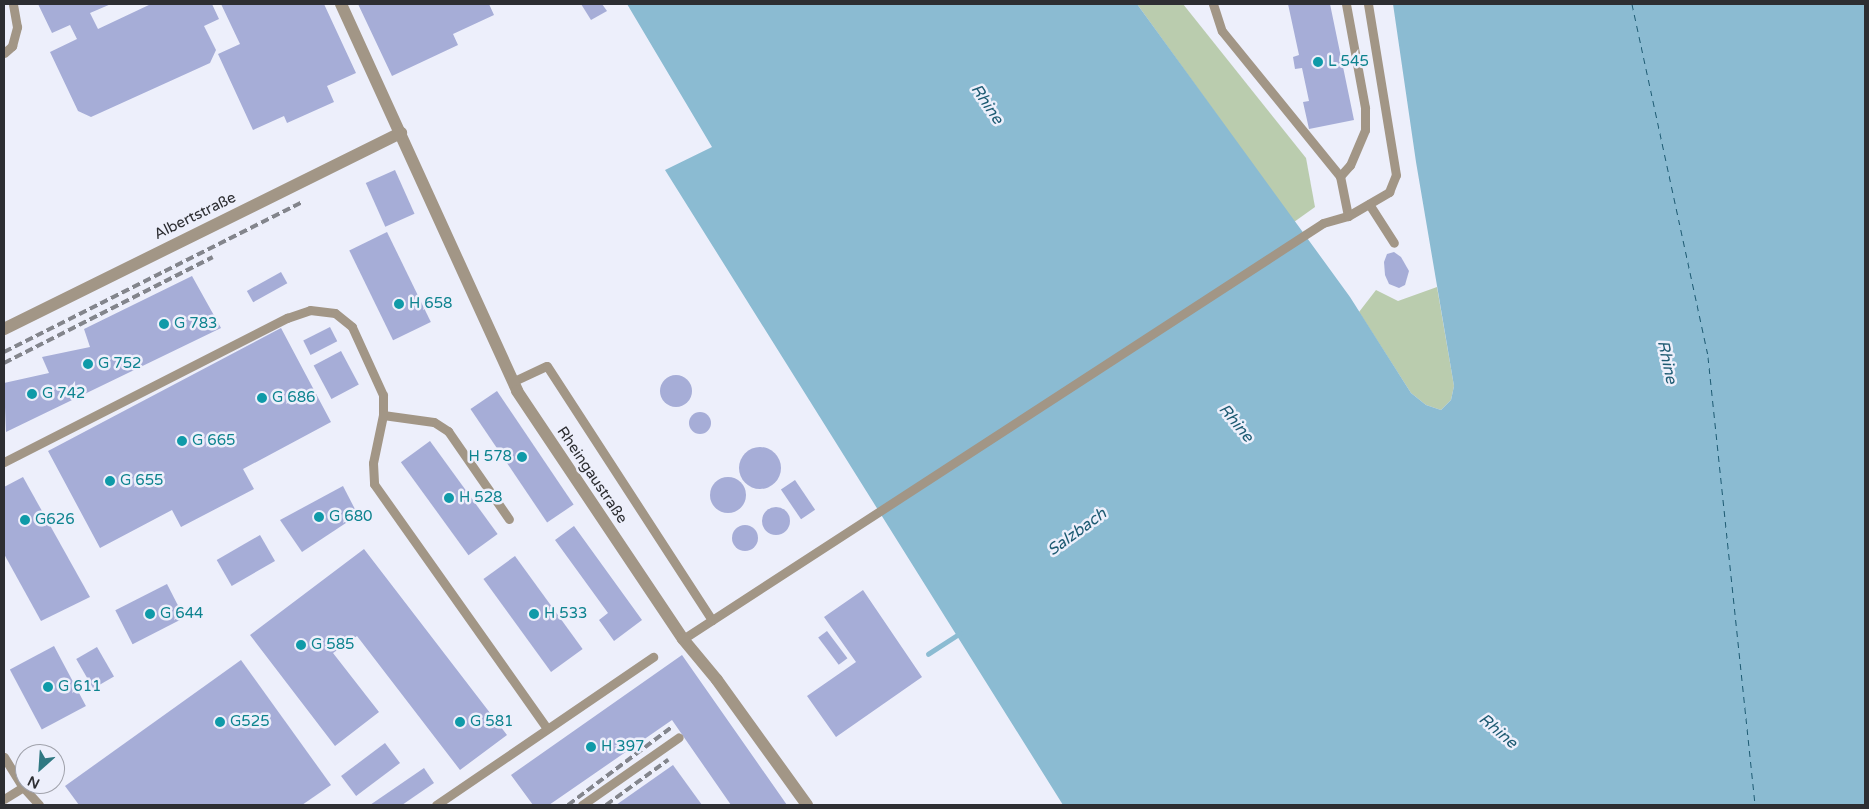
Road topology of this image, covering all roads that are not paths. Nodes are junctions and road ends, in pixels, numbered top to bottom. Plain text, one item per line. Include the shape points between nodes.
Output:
1 (14, 4) edge
2 (341, 4) edge
3 (1213, 4) edge
4 (1346, 4) edge
5 (1368, 4) edge
6 (4, 52) edge
7 (401, 133) junction
8 (1340, 176) junction
9 (1370, 204) junction
10 (1348, 216) junction
11 (1394, 243) dead end
12 (4, 330) edge
13 (512, 382) junction
14 (383, 414) junction
15 (4, 462) edge
16 (509, 519) dead end
17 (712, 620) junction
18 (683, 639) junction
19 (653, 657) dead end
20 (547, 728) junction
21 (679, 737) dead end
22 (4, 756) edge
23 (15, 773) edge
24 (15, 791) edge
25 (30, 794) edge
26 (4, 799) edge
27 (39, 805) edge
28 (436, 805) edge
29 (582, 805) edge
30 (807, 805) edge

1 - 6 lane via 18,27 12,46
2 - 7 street, Rheingaustraße
3 - 8 lane via 1222,31
4 - 8 lane via 1365,108 1365,130 1355,157
5 - 9 lane via 1396,175 1389,192
7 - 12 street, Albertstraße
7 - 13 street, Rheingaustraße
8 - 10 lane
9 - 10 lane
9 - 11 lane
10 - 17 lane via 1323,223
13 - 17 lane via 547,366
13 - 18 street, Rheingaustraße
14 - 15 lane via 383,395 352,327 335,313 310,310 287,318
14 - 16 lane via 434,422 448,432
14 - 20 lane via 373,463 374,484
17 - 18 lane
18 - 30 street, Rheingaustraße via 717,680
19 - 20 lane
20 - 28 lane
21 - 29 lane
22 - 23 lane
24 - 26 lane
25 - 27 lane

